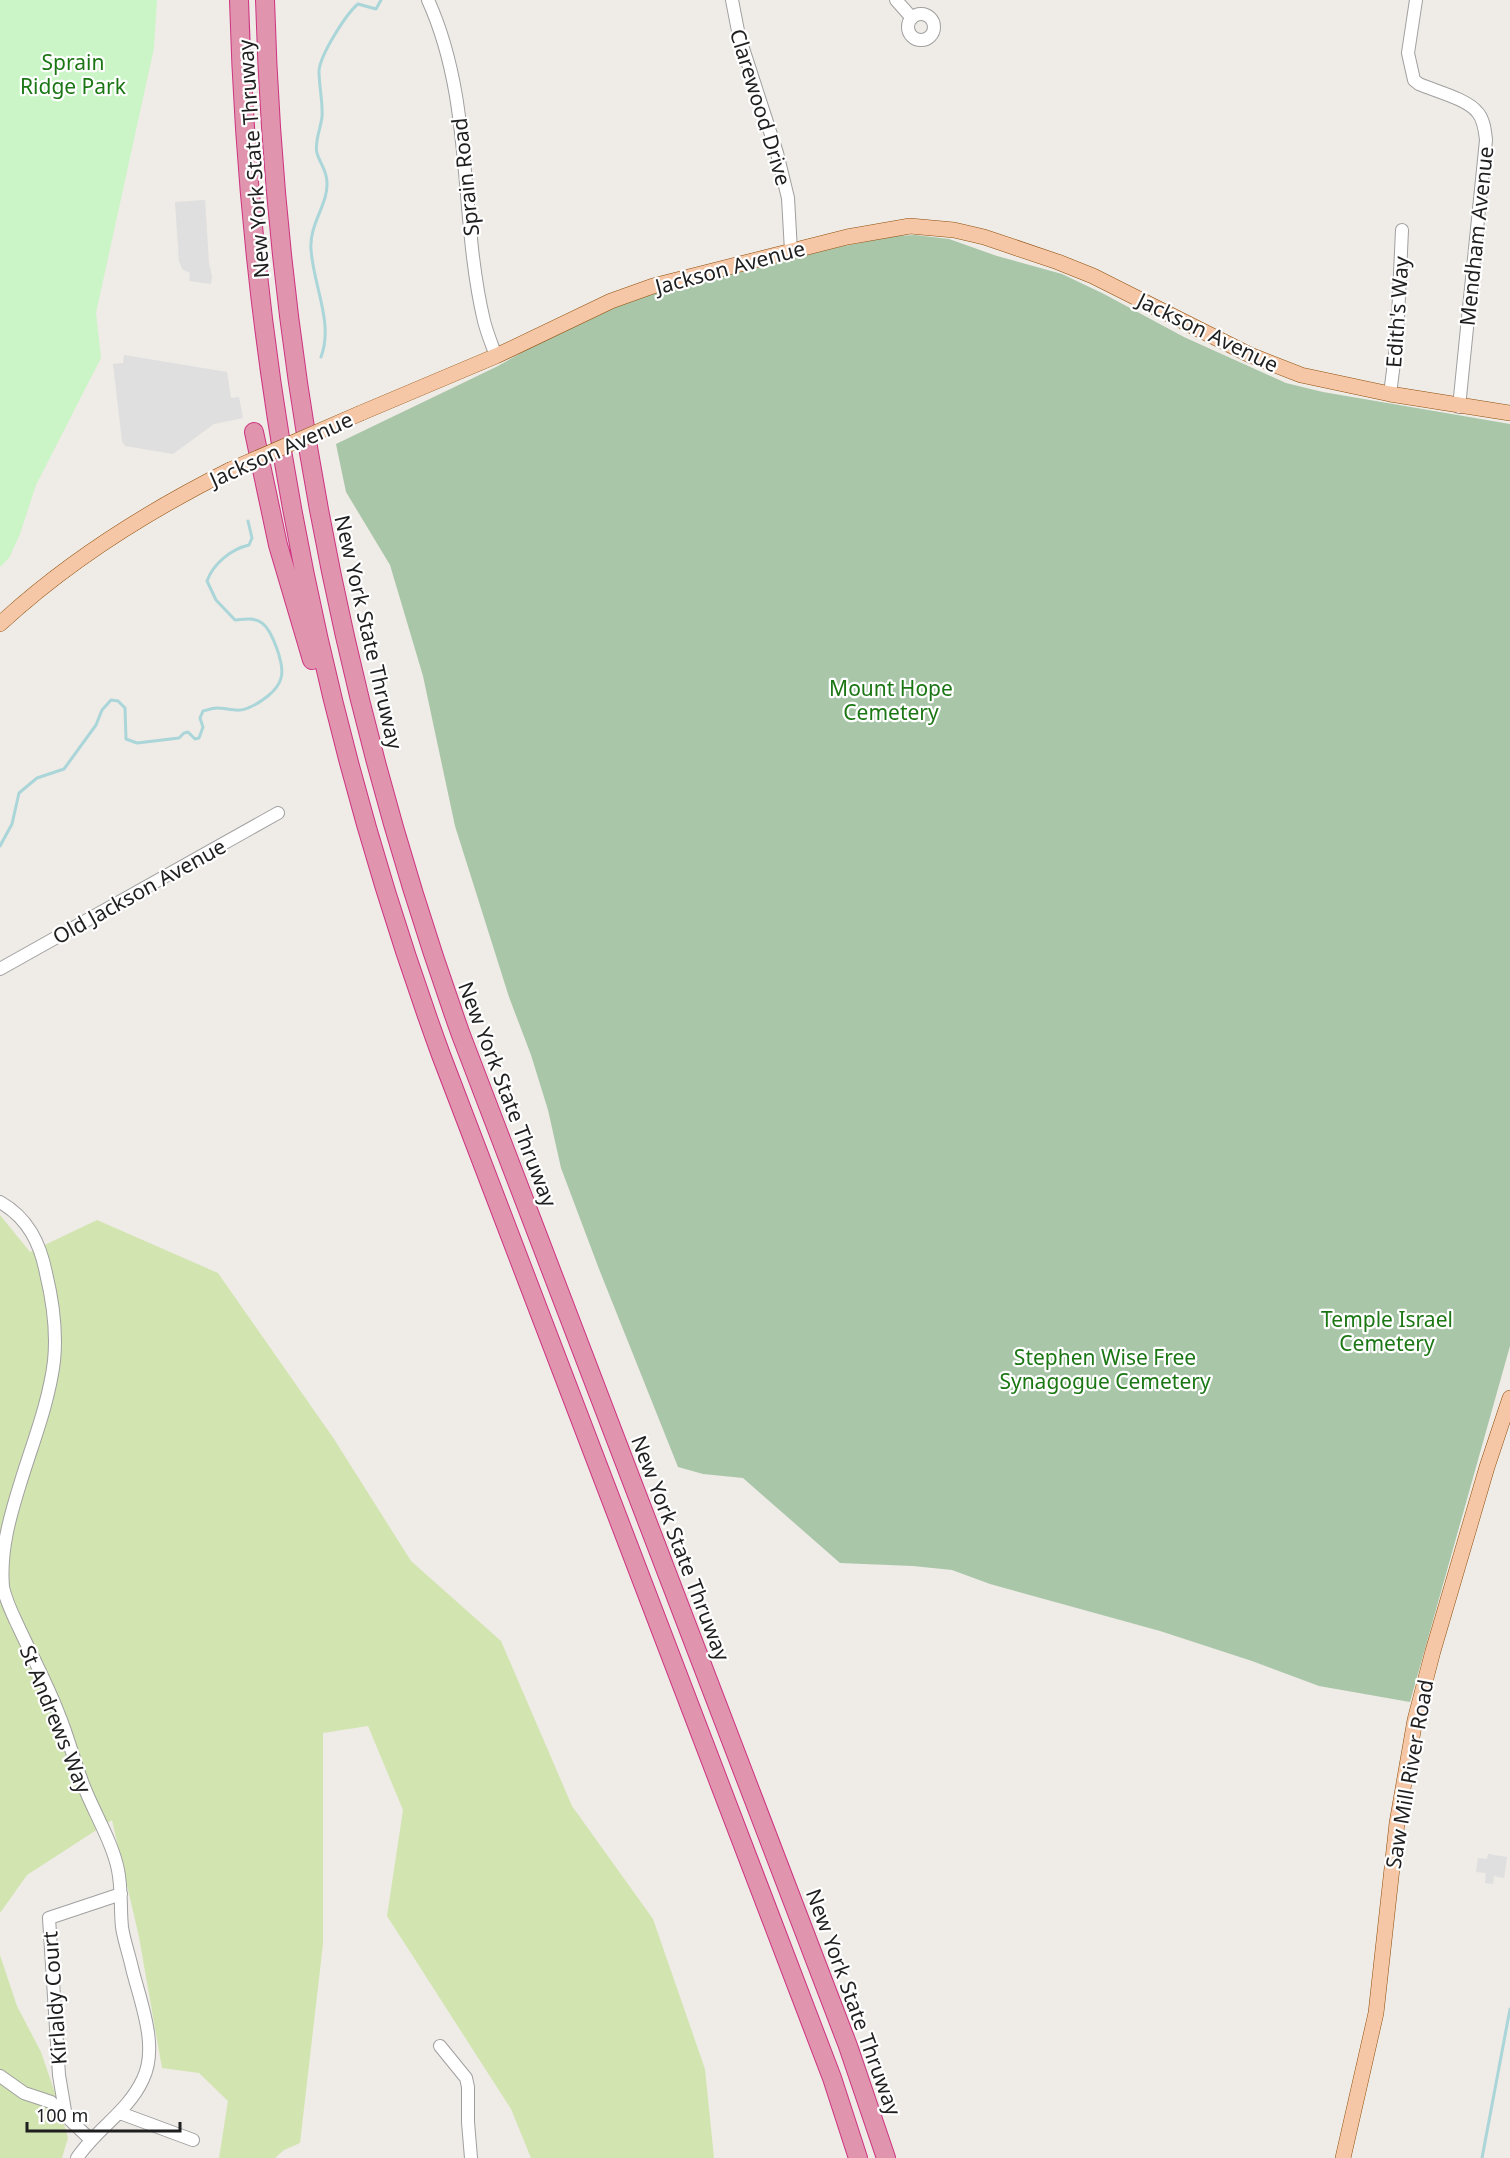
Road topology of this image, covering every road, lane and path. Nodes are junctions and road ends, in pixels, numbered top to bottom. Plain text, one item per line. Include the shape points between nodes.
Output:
1 (239, 0) edge
2 (265, 0) edge
3 (428, 0) edge
4 (732, 0) edge
5 (896, 0) edge
6 (1416, 0) edge
7 (912, 18) dead end
8 (1401, 230) dead end
9 (791, 251) junction
10 (496, 356) junction
11 (1390, 394) junction
12 (1459, 406) junction
13 (1510, 413) edge
14 (254, 432) dead end
15 (0, 624) edge
16 (350, 771) junction
17 (278, 813) dead end
18 (0, 969) edge
19 (0, 1202) edge
20 (1510, 1398) edge
21 (121, 1894) junction
22 (441, 2046) dead end
23 (0, 2076) edge
24 (120, 2113) junction
25 (66, 2117) junction
26 (91, 2140) junction
27 (193, 2140) dead end
28 (77, 2158) edge
29 (471, 2158) edge
30 (858, 2158) edge
31 (886, 2158) edge
32 (1343, 2158) edge

1 - 16 highway, New York State Thruway via 251,214 273,399 309,600
2 - 31 highway, New York State Thruway via 276,189 302,413 337,605 392,822 468,1053 851,2055
3 - 10 street, Sprain Road via 454,87 477,281 484,322
4 - 9 street, Clarewood Drive via 739,36 788,198
5 - 7 street
6 - 12 street, Mendham Avenue via 1408,53 1414,80 1468,104 1479,113 1485,129
8 - 11 street, Edith's Way via 1397,339
9 - 10 main road, Jackson Avenue via 653,286
9 - 11 main road, Jackson Avenue via 896,227 954,230 984,237 1092,276 1275,366
10 - 15 main road, Jackson Avenue, bridge via 188,491 66,570
11 - 12 main road, Jackson Avenue
12 - 13 main road, Jackson Avenue
14 - 16 highway via 291,591
16 - 30 highway, New York State Thruway via 395,922 441,1054 832,2078
17 - 18 street, Old Jackson Avenue
19 - 21 street, St Andrews Way via 25,1222 37,1242 51,1295 55,1335 54,1361 44,1404 4,1541 0,1562 4,1590 59,1714 115,1859
20 - 32 main road, Saw Mill River Road via 1415,1720 1397,1823 1376,2013
21 - 24 street, St Andrews Way via 122,1927 149,2047 144,2078
21 - 25 street, Kirlaldy Court via 49,1918 59,2075
22 - 29 street via 461,2070 468,2087
23 - 25 street via 24,2093 51,2102
24 - 26 street, St Andrews Way
24 - 27 street
25 - 26 street
26 - 28 street, St Andrews Way

